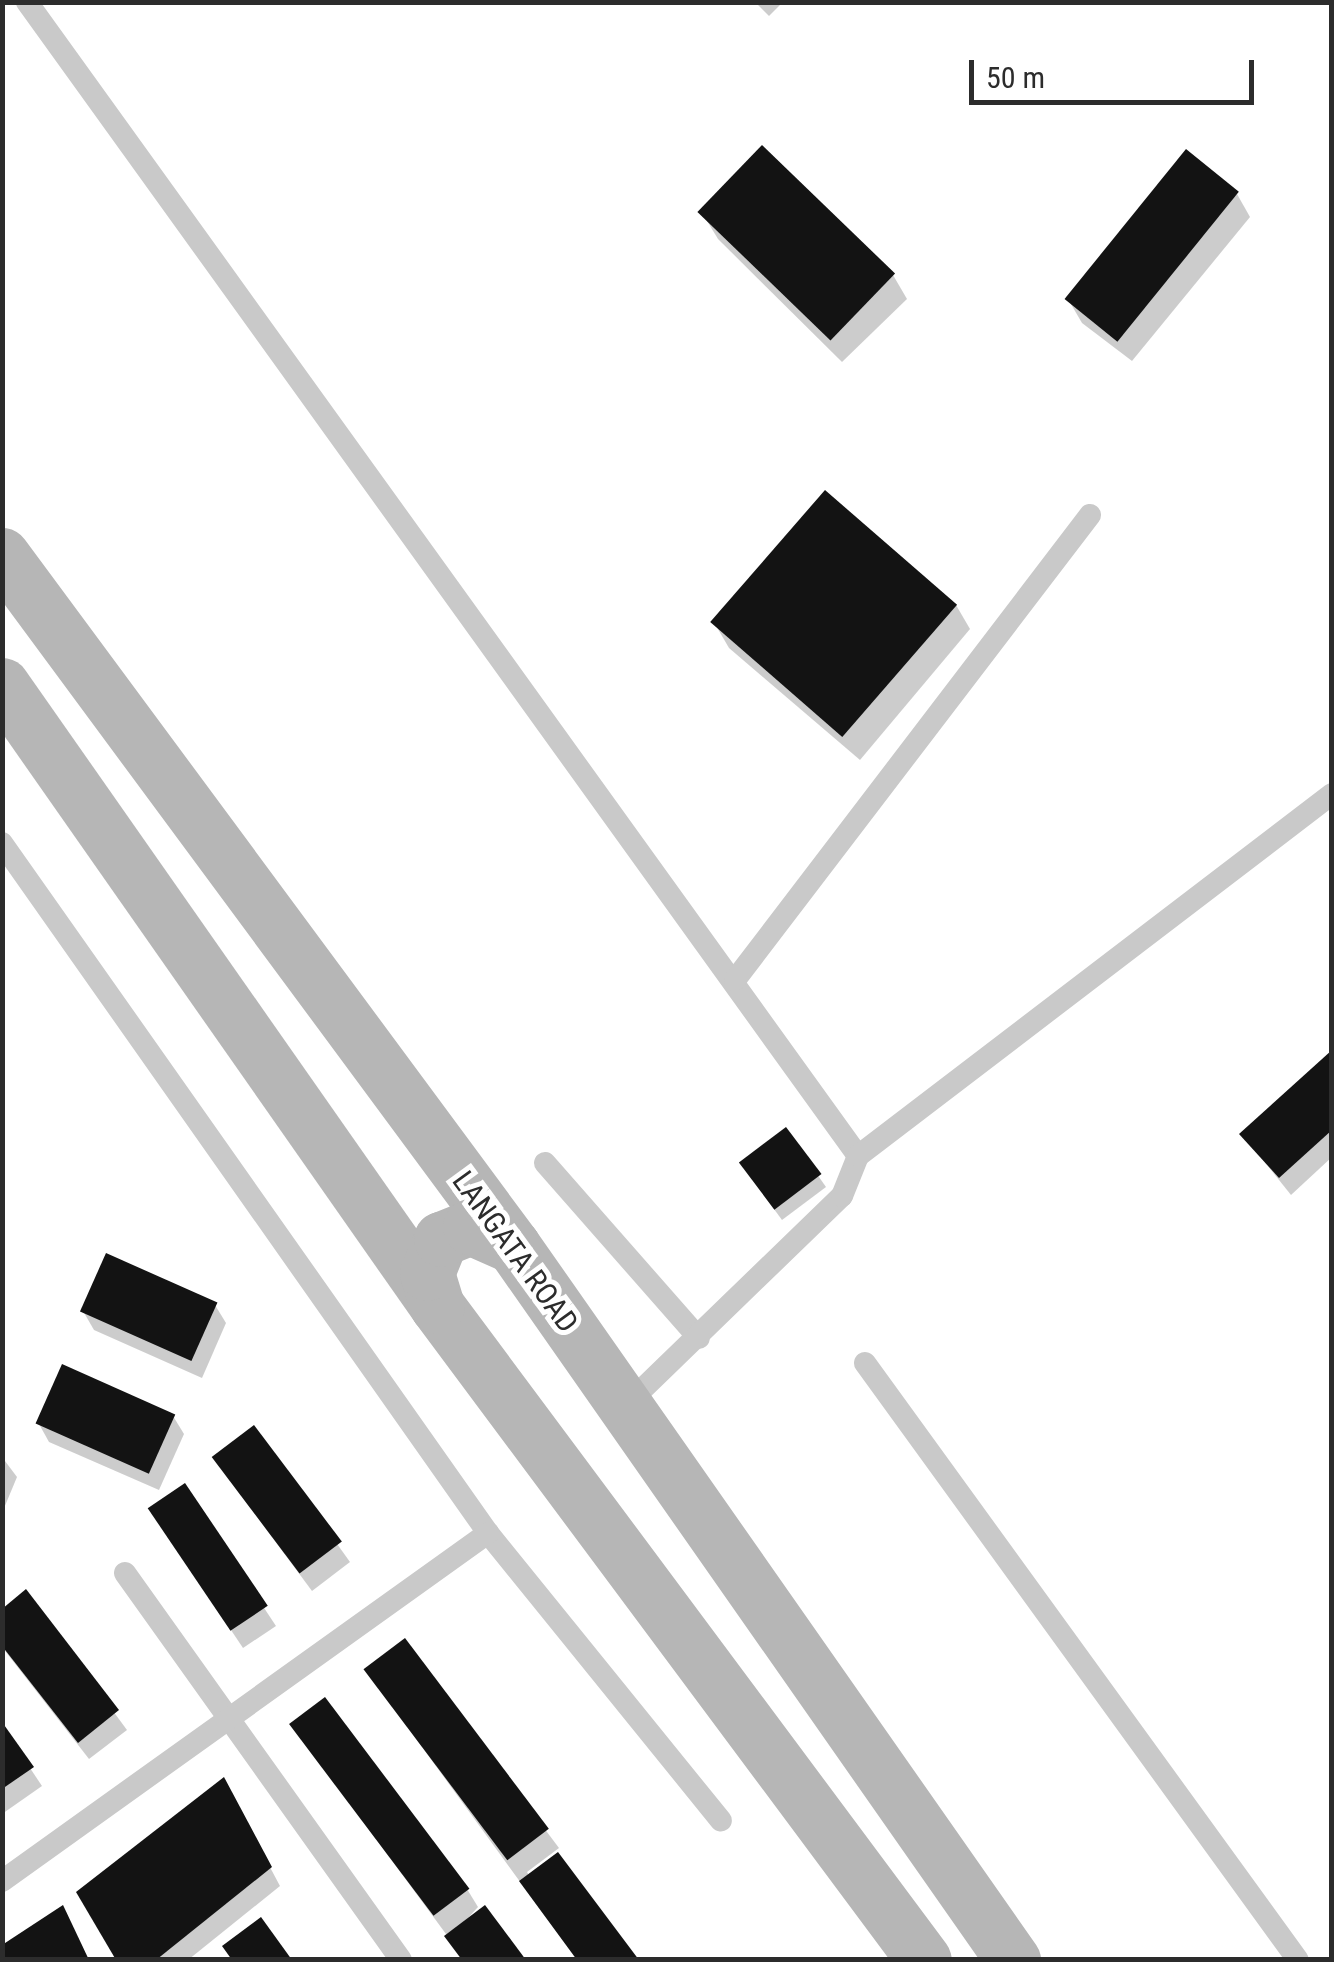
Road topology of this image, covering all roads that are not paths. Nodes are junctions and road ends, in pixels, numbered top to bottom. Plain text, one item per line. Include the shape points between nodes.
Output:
1 (27, 2) edge
2 (1090, 515) dead end
3 (2, 554) edge
4 (2, 686) edge
5 (1332, 794) edge
6 (2, 844) edge
7 (736, 980) junction
8 (858, 1156) junction
9 (545, 1163) dead end
10 (513, 1246) junction
11 (438, 1306) junction
12 (699, 1338) junction
13 (866, 1363) dead end
14 (625, 1407) junction
15 (488, 1534) junction
16 (124, 1573) dead end
17 (230, 1720) junction
18 (722, 1822) dead end
19 (2, 1881) edge
20 (401, 1960) edge
21 (924, 1960) edge
22 (1013, 1960) edge
23 (1298, 1960) edge

1 - 7 lane
2 - 7 lane
3 - 10 main road, LANGATA ROAD
4 - 11 main road
5 - 8 lane
6 - 15 lane
7 - 8 lane
8 - 12 lane via 842,1196
9 - 12 lane
10 - 11 main road via 470,1228 441,1239 427,1273
10 - 14 main road, LANGATA ROAD
11 - 21 main road
12 - 14 lane
13 - 23 lane
14 - 22 main road, LANGATA ROAD
15 - 17 lane
15 - 18 lane
16 - 17 lane
17 - 19 lane
17 - 20 lane

